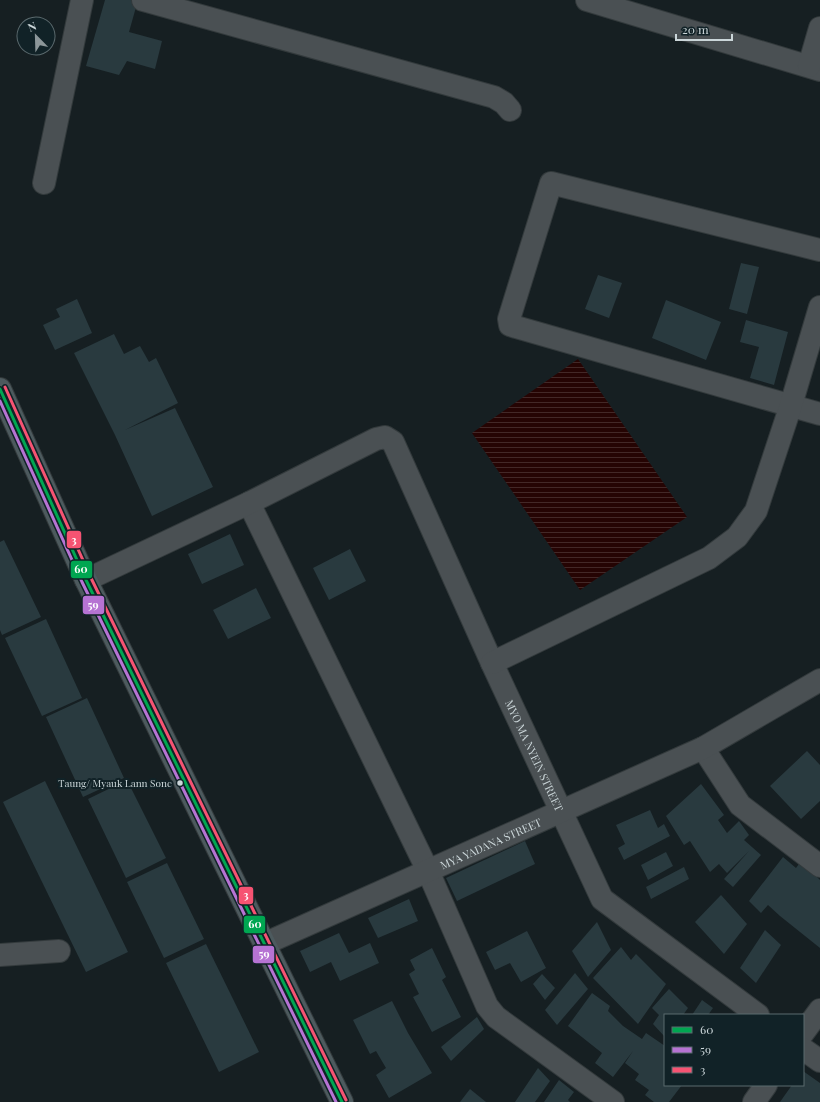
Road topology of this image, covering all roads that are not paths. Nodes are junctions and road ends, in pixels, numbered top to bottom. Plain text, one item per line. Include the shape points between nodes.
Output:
1 (82, 0) edge
2 (143, 0) edge
3 (587, 0) edge
4 (820, 28) edge
5 (815, 68) edge
6 (510, 110) dead end
7 (44, 183) dead end
8 (820, 250) edge
9 (820, 307) edge
10 (0, 389) edge
11 (791, 405) junction
12 (820, 414) edge
13 (248, 503) junction
14 (86, 580) junction
15 (492, 663) junction
16 (820, 680) edge
17 (704, 748) junction
18 (562, 811) junction
19 (820, 866) edge
20 (428, 871) junction
21 (264, 944) junction
22 (59, 951) dead end
23 (0, 955) edge
24 (820, 1010) edge
25 (757, 1014) edge
26 (804, 1032) edge
27 (804, 1049) edge
28 (820, 1061) edge
29 (765, 1086) edge
30 (342, 1102) edge
31 (613, 1102) edge
32 (754, 1102) edge

1 - 7 street
2 - 6 street via 494,98 504,102
3 - 5 street
4 - 5 street
8 - 11 street via 551,183 509,319 510,325 516,327
9 - 11 street
10 - 14 main road
11 - 12 street
11 - 15 street via 756,511 736,537 709,558
13 - 14 street
13 - 15 street, MYO MA NYEIN STREET via 376,439 385,437 393,442
13 - 20 street
14 - 21 main road
15 - 18 street, MYO MA NYEIN STREET
16 - 17 street, MYA YADANA STREET
17 - 18 street, MYA YADANA STREET
17 - 19 street via 740,805
18 - 20 street, MYA YADANA STREET
18 - 25 street, MYO MA NYEIN STREET via 602,899
20 - 21 street, MYA YADANA STREET
20 - 31 street via 487,1006 496,1017
21 - 30 main road
22 - 23 street
24 - 26 street
27 - 28 street
29 - 32 street

